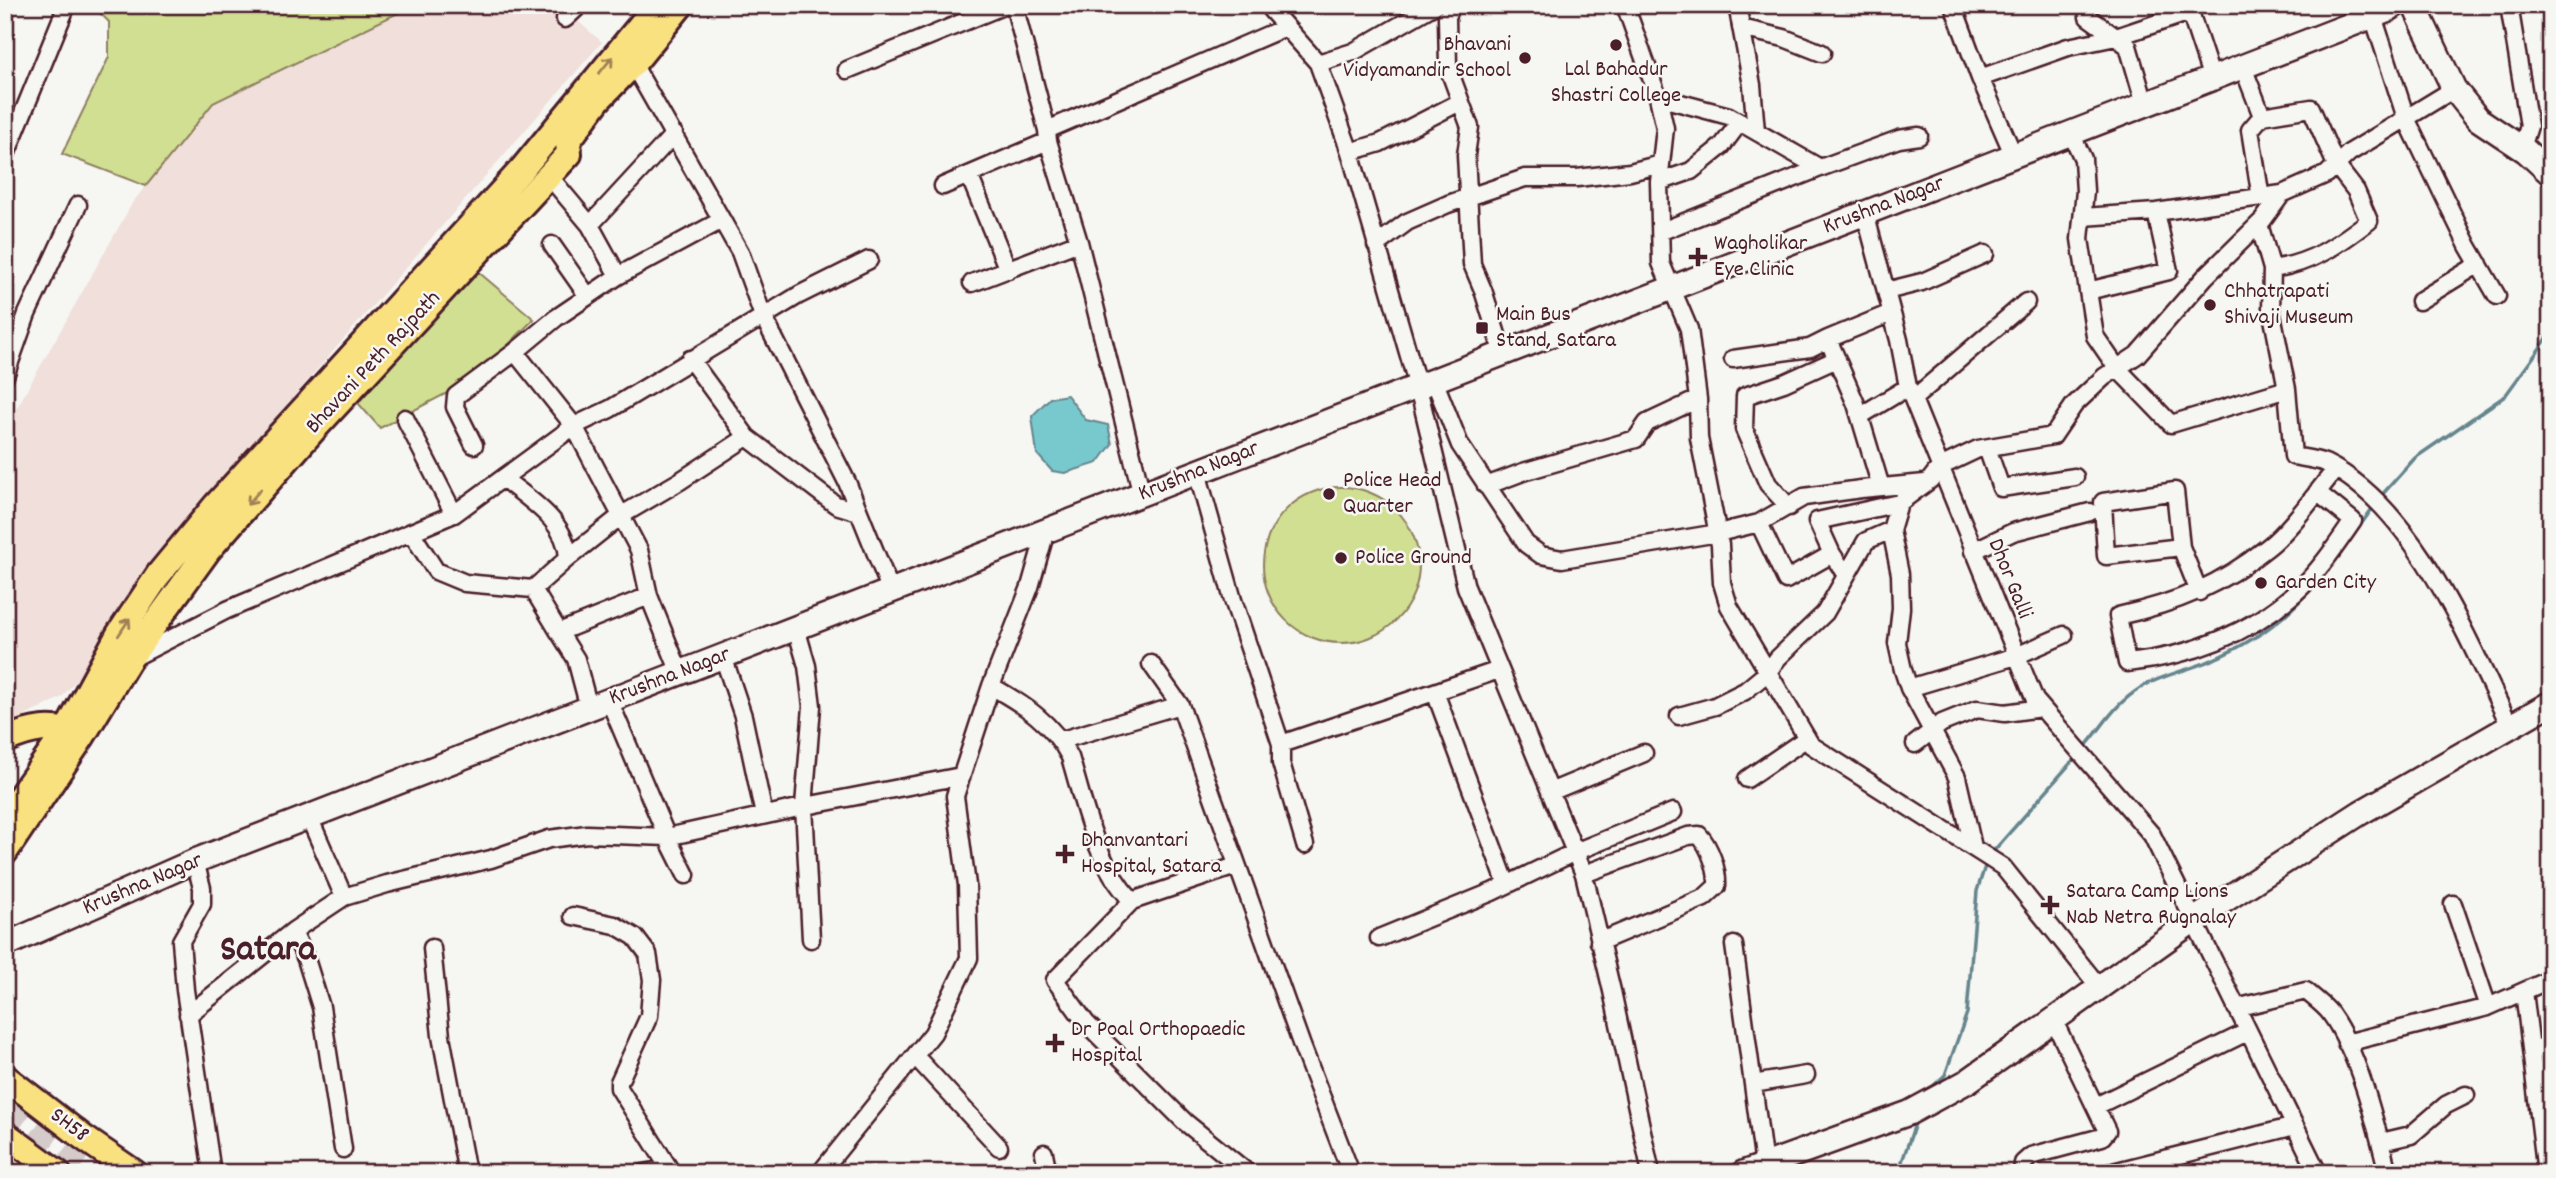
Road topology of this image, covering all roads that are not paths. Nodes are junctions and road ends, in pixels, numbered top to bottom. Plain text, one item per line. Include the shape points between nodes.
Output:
1 (67, 5) edge
2 (580, 5) edge
3 (657, 5) edge
4 (681, 5) edge
5 (1005, 5) edge
6 (1014, 5) edge
7 (1435, 5) edge
8 (1452, 5) edge
9 (1625, 5) edge
10 (1737, 5) edge
11 (1953, 5) edge
12 (2087, 5) edge
13 (2395, 5) edge
14 (2414, 5) edge
15 (2509, 5) edge
16 (1274, 7) edge
17 (2191, 9) edge
18 (2373, 16) junction
19 (565, 19) dead end
20 (1286, 27) junction
21 (1741, 28) junction
22 (2116, 37) junction
23 (1822, 53) dead end
24 (1318, 63) junction
25 (632, 64) junction
26 (2243, 67) junction
27 (847, 70) dead end
28 (1980, 78) junction
29 (2212, 79) junction
30 (2454, 89) junction
31 (1658, 97) junction
32 (1460, 102) junction
33 (2145, 104) junction
34 (2262, 116) junction
35 (2406, 118) junction
36 (1740, 122) junction
37 (1756, 131) junction
38 (2071, 133) junction
39 (674, 134) junction
40 (1048, 135) junction
41 (1919, 136) dead end
42 (568, 141) junction
43 (2522, 148) junction
44 (1350, 152) junction
45 (5, 156) edge
46 (2014, 156) junction
47 (1661, 164) junction
48 (2336, 165) junction
49 (1820, 168) junction
50 (2551, 174) edge
51 (969, 175) junction
52 (549, 176) junction
53 (1660, 182) junction
54 (943, 186) dead end
55 (2282, 194) junction
56 (1467, 197) junction
57 (2261, 198) junction
58 (78, 205) dead end
59 (2156, 212) junction
60 (1865, 213) junction
61 (2083, 217) junction
62 (722, 220) junction
63 (2259, 224) junction
64 (590, 225) junction
65 (1661, 231) junction
66 (1079, 242) junction
67 (552, 245) dead end
68 (1376, 245) junction
69 (1985, 254) dead end
70 (870, 260) dead end
71 (2479, 264) junction
72 (2272, 269) junction
73 (1008, 270) junction
74 (618, 276) junction
75 (972, 283) dead end
76 (1672, 288) junction
77 (1886, 291) junction
78 (2088, 292) junction
79 (587, 295) junction
80 (2497, 296) dead end
81 (2419, 301) dead end
82 (2026, 302) dead end
83 (1891, 313) junction
84 (762, 317) junction
85 (1828, 339) junction
86 (515, 352) junction
87 (1503, 354) junction
88 (690, 359) junction
89 (1733, 359) dead end
90 (1837, 359) junction
91 (2118, 368) junction
92 (5, 376) edge
93 (1426, 383) junction
94 (2287, 389) junction
95 (1911, 393) junction
96 (1698, 399) junction
97 (1860, 416) junction
98 (405, 418) dead end
99 (574, 426) junction
100 (747, 437) junction
101 (474, 445) dead end
102 (1987, 448) junction
103 (270, 463) dead end
104 (1940, 467) junction
105 (2336, 470) junction
106 (1197, 472) junction
107 (2075, 477) dead end
108 (503, 478) junction
109 (1925, 483) junction
110 (1486, 485) junction
111 (1881, 488) junction
112 (2317, 492) junction
113 (1142, 495) junction
114 (1899, 503) junction
115 (1789, 506) junction
116 (859, 512) junction
117 (2090, 512) dead end
118 (454, 514) junction
119 (622, 514) junction
120 (1759, 523) junction
121 (1891, 530) junction
122 (1046, 531) junction
123 (411, 532) junction
124 (1718, 533) junction
125 (2181, 547) junction
126 (1973, 551) junction
127 (1832, 554) junction
128 (568, 558) junction
129 (1846, 575) junction
130 (533, 589) junction
131 (891, 591) junction
132 (2199, 592) junction
133 (649, 596) junction
134 (796, 628) junction
135 (559, 632) junction
136 (2064, 635) dead end
137 (723, 656) junction
138 (2016, 656) junction
139 (116, 659) junction
140 (1151, 664) dead end
141 (1499, 670) junction
142 (1768, 672) junction
143 (680, 673) junction
144 (991, 686) junction
145 (1909, 688) junction
146 (1435, 692) junction
147 (2551, 703) edge
148 (599, 704) junction
149 (1180, 705) junction
150 (2041, 708) junction
151 (1679, 716) dead end
152 (2510, 726) junction
153 (1932, 731) junction
154 (75, 733) junction
155 (1807, 737) junction
156 (5, 740) edge
157 (1062, 740) junction
158 (1281, 744) junction
159 (1915, 744) dead end
160 (1644, 753) dead end
161 (961, 776) junction
162 (1747, 779) dead end
163 (1550, 792) junction
164 (804, 806) junction
165 (1672, 812) dead end
166 (764, 815) junction
167 (309, 817) junction
168 (5, 818) edge
169 (667, 837) junction
170 (1306, 845) dead end
171 (1973, 847) junction
172 (5, 852) edge
173 (1575, 852) junction
174 (195, 861) junction
175 (1236, 866) junction
176 (1584, 874) junction
177 (686, 875) dead end
178 (1507, 885) junction
179 (344, 897) junction
180 (1132, 901) junction
181 (2453, 904) dead end
182 (573, 916) dead end
183 (2194, 919) junction
184 (293, 931) junction
185 (1379, 938) dead end
186 (811, 939) dead end
187 (1599, 942) junction
188 (5, 945) edge
189 (1734, 945) dead end
190 (432, 948) dead end
191 (2551, 979) edge
192 (2099, 988) junction
193 (2524, 991) junction
194 (2488, 1007) junction
195 (2236, 1008) junction
196 (188, 1015) junction
197 (2054, 1021) junction
198 (2247, 1032) junction
199 (2346, 1042) junction
200 (2551, 1046) edge
201 (2531, 1049) junction
202 (915, 1056) junction
203 (1806, 1075) dead end
204 (5, 1077) edge
205 (1753, 1084) junction
206 (2466, 1095) dead end
207 (2096, 1106) junction
208 (2545, 1118) edge
209 (2295, 1126) junction
210 (5, 1133) edge
211 (2381, 1142) junction
212 (999, 1147) dead end
213 (342, 1149) dead end
214 (1044, 1153) dead end
215 (1765, 1165) junction
216 (2159, 1166) edge
217 (670, 1170) edge
218 (2119, 1171) edge
219 (58, 1173) edge
220 (135, 1173) edge
221 (212, 1173) edge
222 (467, 1173) edge
223 (644, 1173) edge
224 (820, 1173) edge
225 (1048, 1173) edge
226 (1248, 1173) edge
227 (1351, 1173) edge
228 (1651, 1173) edge
229 (1742, 1173) edge
230 (2022, 1173) edge
231 (2318, 1173) edge
232 (2388, 1173) edge
233 (2546, 1173) edge

1 - 45 street
2 - 19 street
139 -> 3 main road via 159,574 216,505 523,168
4 - 25 main road, Bhavani Peth Rajpath
5 - 27 street
6 - 40 street
7 - 24 street via 1353,52
8 - 32 street via 1447,17 1448,67
9 - 31 street
10 - 21 street
11 - 28 street
12 - 22 street via 2088,17
13 - 18 main road, Krushna Nagar
14 - 30 main road
15 - 43 street via 2529,125
16 - 20 street
17 - 22 street
17 - 29 street
18 - 26 main road, Krushna Nagar
18 - 35 street
20 - 24 street
20 - 40 street
21 - 23 street
21 - 37 street
22 - 28 street via 2068,47
22 - 33 street via 2128,46
24 - 44 street
25 - 39 street
25 - 42 main road, Bhavani Peth Rajpath
26 - 29 main road, Krushna Nagar
26 - 34 street
28 - 46 street
29 - 33 main road, Krushna Nagar
30 - 35 street
30 - 43 main road via 2478,119
31 - 36 street
31 - 47 street via 1665,128
32 - 44 street via 1380,143
32 - 56 street via 1470,127
33 - 38 main road, Krushna Nagar
34 - 48 street via 2311,108
34 - 57 street via 2250,130
35 - 48 street
35 - 71 street
36 - 37 street
36 - 53 street via 1722,146 1691,171
37 - 49 street
38 - 46 main road, Krushna Nagar
38 - 61 street via 2083,159
39 - 62 street
39 - 64 street
40 - 51 street
40 - 66 street
41 - 49 street
42 - 52 main road, Bhavani Peth Rajpath via 569,154
42 - 103 main road via 539,164
43 - 50 main road
44 - 68 street
46 - 60 main road, Krushna Nagar
47 - 53 street
47 - 56 street via 1577,178 1525,178
48 - 55 street via 2327,174
48 - 72 street via 2356,191 2368,221 2331,250 2290,267
49 - 65 street
51 - 54 street
51 - 73 street
52 - 64 street
52 -> 139 main road, Bhavani Peth Rajpath via 314,429
53 - 65 street
55 - 57 street
55 - 63 street
56 - 68 street via 1407,222
56 - 87 street via 1472,264
57 - 59 street
58 - 92 street via 27,314
59 - 61 street
59 - 78 street via 2169,271
60 - 76 main road, Krushna Nagar
60 - 77 street, Dhor Galli
61 - 78 street via 2080,239
62 - 74 street
62 - 84 street via 740,252
63 - 72 street
63 - 91 street via 2137,355
64 - 74 street
65 - 76 street via 1661,263
66 - 73 street
66 - 113 street
67 - 79 street
68 - 93 street
69 - 77 street via 1922,282
70 - 84 street
71 - 80 street
71 - 81 street
72 - 94 street via 2271,309
73 - 75 street
74 - 79 street
76 - 87 main road, Krushna Nagar
76 - 96 street via 1689,329
77 - 83 street, Dhor Galli
78 - 91 street via 2095,336
79 - 86 street
82 - 95 street
83 - 85 street
83 - 95 street, Dhor Galli
84 - 88 street
84 - 116 street
85 - 89 street via 1810,348
85 - 90 street
86 - 99 street
86 - 101 street via 456,396 455,407
87 - 93 main road, Krushna Nagar
88 - 99 street
88 - 100 street
90 - 97 street
90 - 115 street via 1745,396 1744,429 1768,484
91 - 94 street via 2171,424
91 - 102 street via 2074,405 2053,436
93 - 106 main road, Krushna Nagar
93 - 110 street
93 - 141 street via 1466,587
94 - 105 street via 2293,456 2323,462
95 - 97 street
95 - 104 street, Dhor Galli
96 - 110 street via 1647,423 1636,439
96 - 124 street via 1699,438
97 - 111 street
98 - 118 street
99 - 108 street
99 - 119 street
100 - 116 street via 836,505
100 - 119 street
102 - 104 street
102 - 107 street via 2001,488
104 - 109 street
104 - 126 street, Dhor Galli
105 - 112 street
105 - 152 street via 2388,511 2447,597
106 - 113 main road, Krushna Nagar
106 - 158 street
108 - 118 street
108 - 128 street via 557,524
109 - 111 street
109 - 114 street
110 - 124 street via 1526,544 1541,555 1562,559
111 - 115 street via 1804,497
112 - 132 street via 2270,546
112 - 132 street via 2353,522 2295,593 2220,642 2162,659 2127,663 2118,616
113 - 122 main road, Krushna Nagar
114 - 121 street
114 - 127 street via 1817,521
115 - 120 street
116 - 131 street
117 - 126 street via 2013,532
118 - 123 street
119 - 128 street
119 - 133 street via 639,550
120 - 124 street
120 - 127 street via 1786,580
121 - 129 street via 1866,541
121 - 145 street via 1900,574 1898,643
122 - 131 main road, Krushna Nagar
122 - 144 street via 1030,587
123 - 130 street via 436,572 465,583
123 - 139 street
124 - 142 street via 1729,606
125 - 125 street via 2106,556 2103,502 2175,491
125 - 132 street
126 - 138 street, Dhor Galli
127 - 129 street
128 - 130 street
129 - 142 street via 1825,613
130 - 135 street
131 - 134 main road, Krushna Nagar
133 - 135 street
133 - 143 street
134 - 137 main road, Krushna Nagar
134 - 164 street via 812,706
135 - 148 street
136 - 138 street
137 - 143 main road, Krushna Nagar
137 - 166 street via 743,716
138 - 145 street
138 - 150 street, Dhor Galli
139 - 154 main road
140 - 149 street
141 - 146 street
141 - 163 street
142 - 151 street via 1745,691 1715,706
142 - 155 street
143 - 148 main road, Krushna Nagar
144 - 157 street via 1023,704
144 - 161 street
145 - 153 street
146 - 158 street
146 - 178 street
147 - 152 main road
148 - 167 main road, Krushna Nagar
148 - 169 street
149 - 157 street
149 - 175 street
150 - 153 street via 2004,713 1977,709
150 - 183 street, Dhor Galli via 2152,835
152 - 183 main road via 2360,813
153 - 159 street
153 - 171 street via 1957,778
154 - 156 main road via 46,727
154 - 168 main road
154 - 172 main road
155 - 162 street
155 - 171 street via 1811,745
157 - 180 street via 1105,866
158 - 170 street via 1281,763
160 - 163 street
161 - 164 street
161 - 202 street via 955,796 967,885 969,958 933,1033
163 - 173 street
164 - 166 street
164 - 186 street
165 - 173 street
166 - 169 street
167 - 174 main road, Krushna Nagar
167 - 179 street
169 - 177 street
169 - 179 street via 586,834 549,839
171 - 192 street via 2003,867
173 - 176 street
173 - 178 street
174 - 188 main road, Krushna Nagar
174 - 196 street via 202,904 181,942
175 - 180 street
175 - 227 street
176 - 187 street
176 - 187 street via 1699,835 1718,875 1717,886 1704,898
178 - 185 street
179 - 184 street
180 - 226 street via 1055,980 1086,1023 1185,1122
181 - 194 street
182 - 217 street via 615,925 635,937 648,954 652,980 649,1016 619,1088
183 - 192 main road
183 - 195 street, Dhor Galli
184 - 196 street
184 - 213 street via 321,1007
187 - 228 street
189 - 205 street
190 - 222 street via 441,1036
191 - 193 street
192 - 197 main road
193 - 194 street
193 - 201 street
194 - 199 street
195 - 198 street, Dhor Galli
195 - 199 street via 2306,991 2329,1012
196 - 221 street
197 - 207 street
197 - 215 main road via 1968,1081 1909,1113
198 - 207 street
198 - 209 street, Dhor Galli
199 - 211 street
200 - 201 street
201 - 208 street
202 - 212 street
202 - 224 street
203 - 205 street
204 - 220 main road, SH58 / SH58
205 - 215 street
206 - 211 street via 2446,1105 2411,1135
207 - 230 street via 2107,1134 2031,1156 2023,1163
208 - 233 street
209 - 216 street
209 - 231 street, Dhor Galli
210 - 219 main road, SH58 / SH58
211 - 232 street
214 - 225 street
215 - 229 main road
216 - 218 street
217 - 223 street

